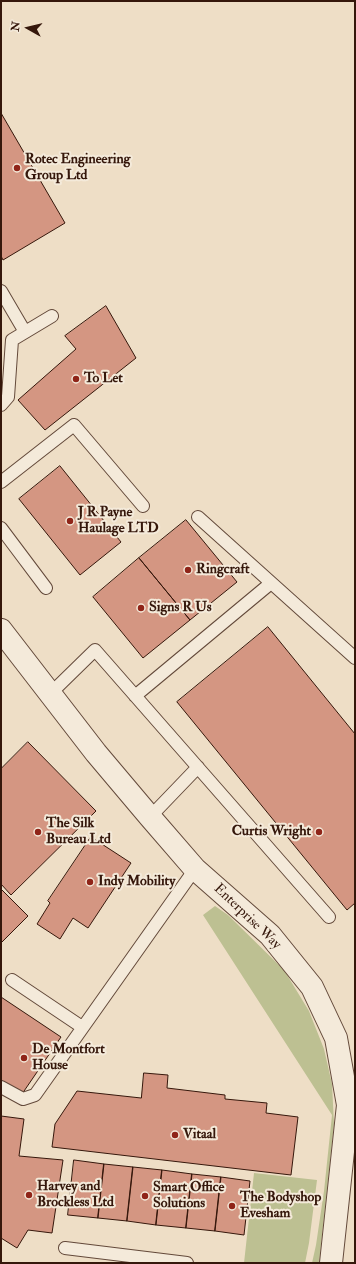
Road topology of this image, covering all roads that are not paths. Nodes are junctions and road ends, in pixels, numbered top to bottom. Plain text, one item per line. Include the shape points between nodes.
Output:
1 (1, 292) edge
2 (52, 316) dead end
3 (24, 332) junction
4 (1, 405) edge
5 (1, 482) edge
6 (143, 506) dead end
7 (198, 518) dead end
8 (1, 528) edge
9 (271, 583) junction
10 (46, 588) dead end
11 (1, 630) edge
12 (355, 658) edge
13 (50, 694) junction
14 (135, 696) junction
15 (198, 767) junction
16 (150, 817) junction
17 (195, 868) junction
18 (329, 917) dead end
19 (12, 980) dead end
20 (82, 1027) junction
21 (350, 1080) edge
22 (1, 1087) edge
23 (346, 1210) edge
24 (65, 1248) dead end
25 (120, 1259) edge
26 (187, 1263) edge
27 (331, 1263) edge

1 - 3 lane
2 - 3 lane
3 - 4 lane via 12,340 8,397
5 - 6 lane via 74,425
7 - 9 lane
8 - 10 lane
9 - 12 lane
9 - 14 lane
11 - 13 street, Enterprise Way
13 - 14 lane via 95,650
13 - 16 street, Enterprise Way
14 - 15 lane
15 - 16 lane
15 - 18 lane
16 - 17 street, Enterprise Way
17 - 20 lane
17 - 21 street, Enterprise Way via 270,935 312,987 336,1038
19 - 20 lane
20 - 22 lane via 34,1095 23,1099
21 - 23 street, Enterprise Way
23 - 27 street, Enterprise Way
24 - 25 lane
25 - 26 lane

